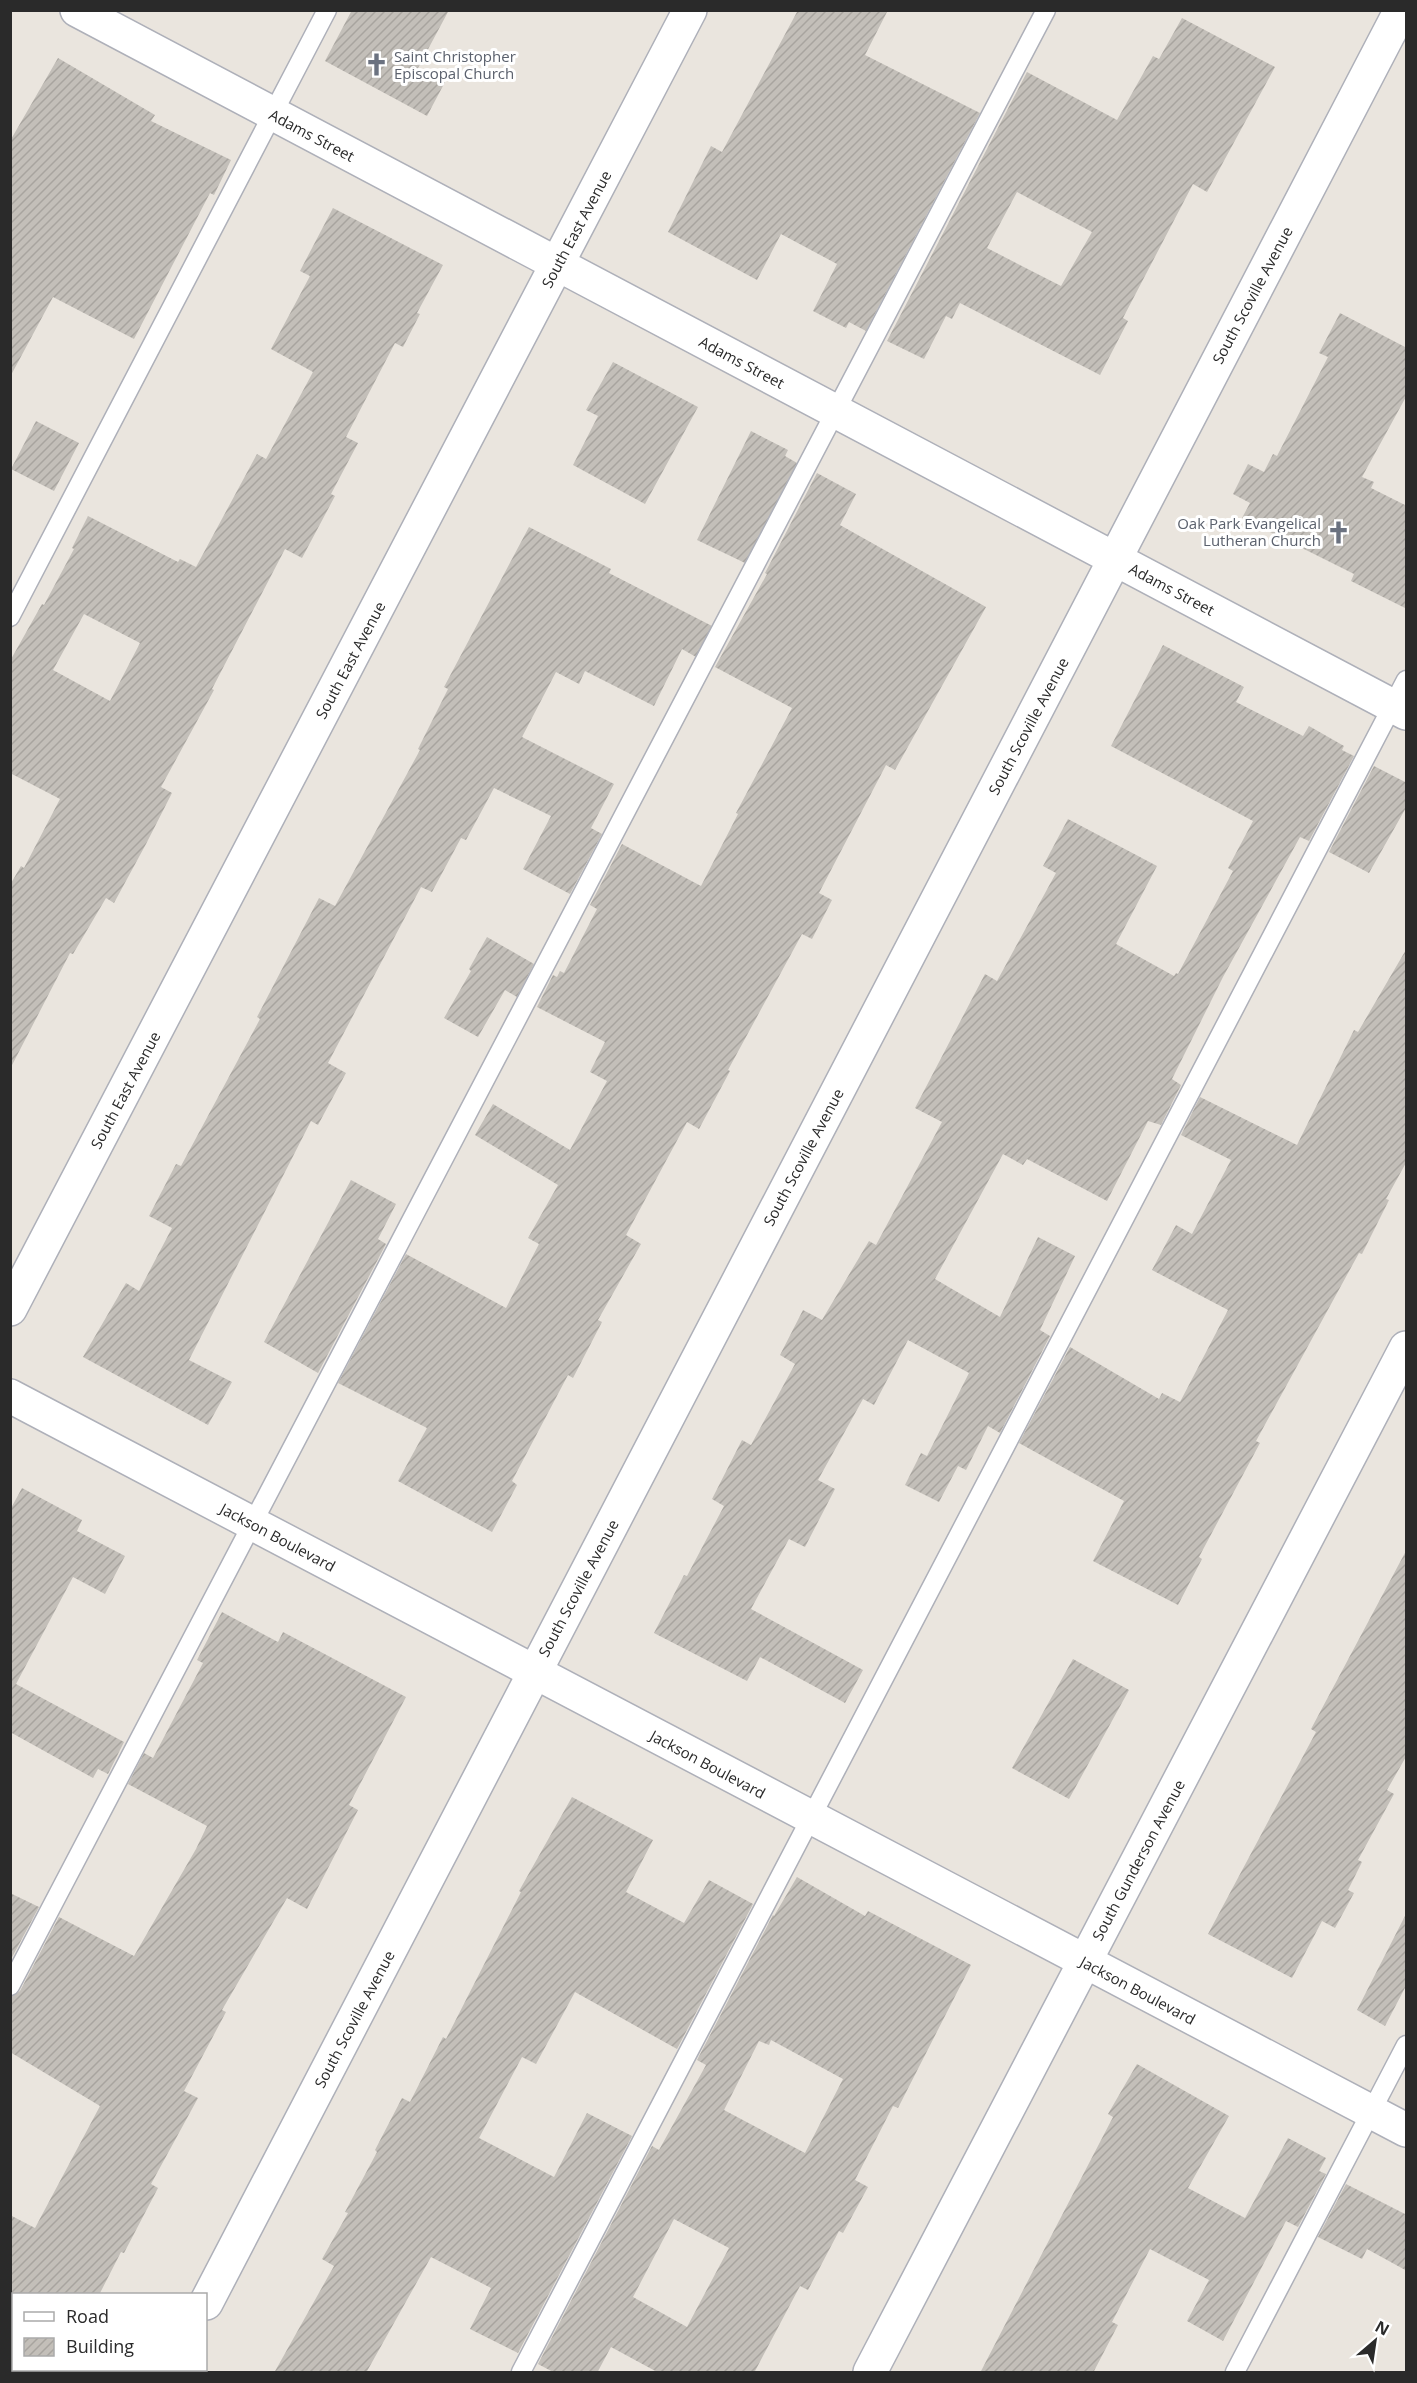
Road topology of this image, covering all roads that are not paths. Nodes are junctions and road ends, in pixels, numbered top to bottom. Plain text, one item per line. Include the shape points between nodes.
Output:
1 (77, 10) edge
2 (327, 10) edge
3 (690, 10) edge
4 (1046, 10) edge
5 (1401, 10) edge
6 (273, 114) junction
7 (557, 264) junction
8 (838, 412) junction
9 (1115, 559) junction
10 (10, 617) edge
11 (1402, 700) edge
12 (10, 1309) edge
13 (1407, 1348) edge
14 (10, 1396) edge
15 (251, 1523) junction
16 (534, 1672) junction
17 (811, 1818) junction
18 (1085, 1962) junction
19 (10, 1986) edge
20 (1407, 2045) edge
21 (1372, 2112) junction
22 (1407, 2130) edge
23 (207, 2301) edge
24 (521, 2373) edge
25 (870, 2373) edge
26 (1235, 2373) edge

1 - 6 street, Adams Street
2 - 6 lane
3 - 7 street, South East Avenue
4 - 8 lane
5 - 9 street, South Scoville Avenue
6 - 7 street, Adams Street
6 - 10 lane
7 - 8 street, Adams Street
7 - 12 street, South East Avenue
8 - 9 street, Adams Street
8 - 15 lane
9 - 11 street, Adams Street
9 - 16 street, South Scoville Avenue
11 - 17 lane
13 - 18 street, South Gunderson Avenue
14 - 15 street, Jackson Boulevard
15 - 16 street, Jackson Boulevard
15 - 19 lane
16 - 17 street, Jackson Boulevard
16 - 23 street, South Scoville Avenue
17 - 18 street, Jackson Boulevard
17 - 24 lane
18 - 21 street, Jackson Boulevard
18 - 25 street, South Gunderson Avenue
20 - 21 lane
21 - 22 street, Jackson Boulevard
21 - 26 lane

